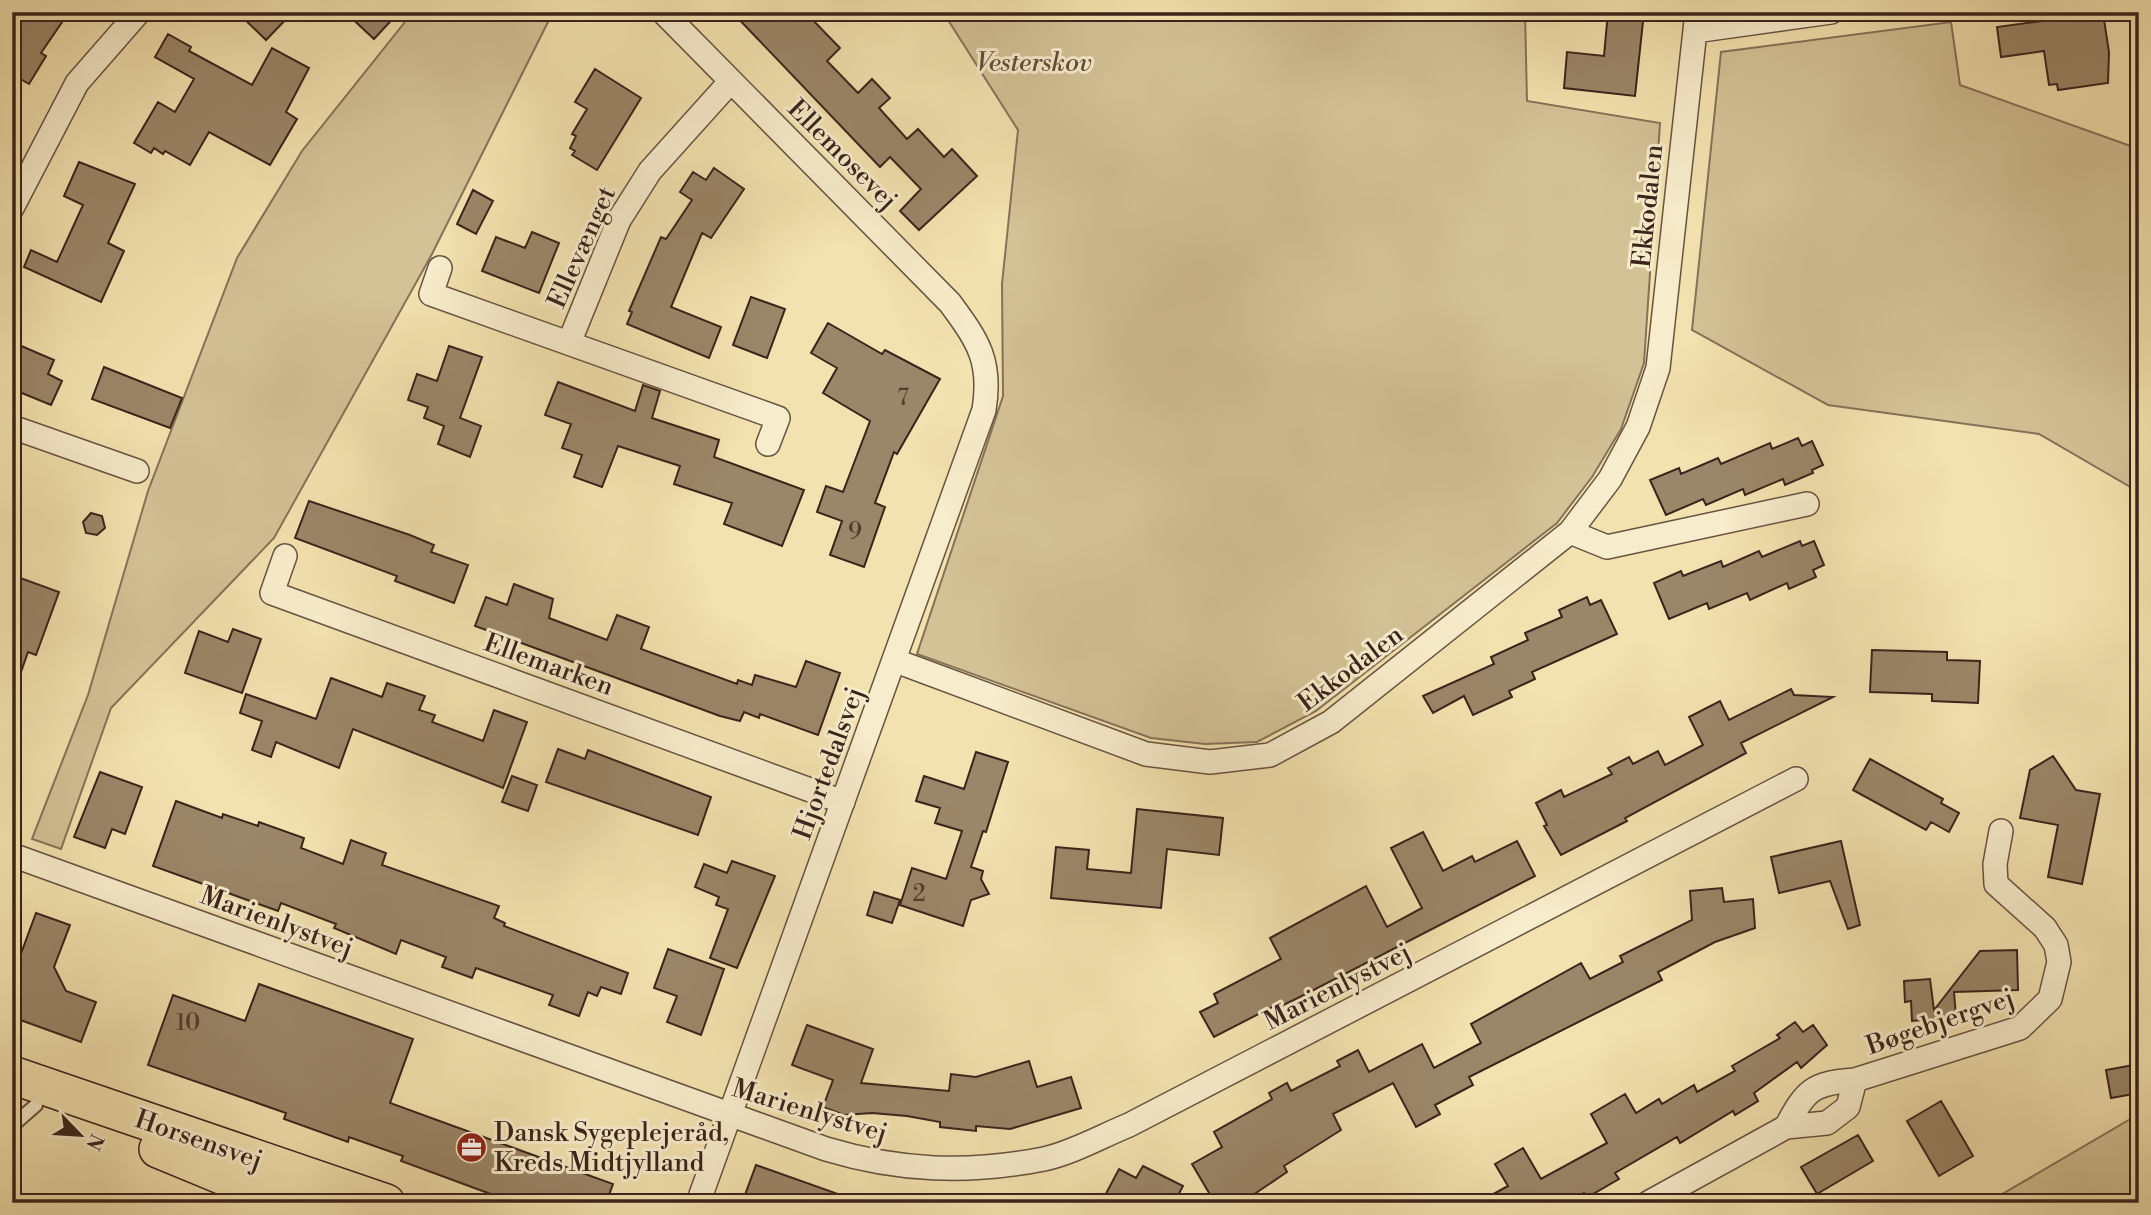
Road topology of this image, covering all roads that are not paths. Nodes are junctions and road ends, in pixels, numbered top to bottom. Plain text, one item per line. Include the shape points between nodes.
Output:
1 (139, 12) edge
2 (663, 12) edge
3 (1831, 12) edge
4 (1696, 22) edge
5 (731, 81) junction
6 (12, 208) edge
7 (440, 268) dead end
8 (978, 340) joint
9 (569, 343) junction
10 (12, 427) edge
11 (768, 444) dead end
12 (137, 471) dead end
13 (1807, 504) dead end
14 (1570, 532) junction
15 (285, 556) dead end
16 (896, 661) junction
17 (1797, 779) dead end
18 (843, 802) junction
19 (2001, 831) dead end
20 (12, 855) edge
21 (12, 1075) edge
22 (1855, 1080) junction
23 (20, 1109) edge
24 (728, 1114) junction
25 (1786, 1127) junction
26 (289, 1203) edge
27 (386, 1203) edge
28 (698, 1203) edge
29 (1648, 1203) edge

1 - 6 street via 77,83
2 - 5 street, Ellemosevej
3 - 4 street, Ekkodalen
4 - 14 street, Ekkodalen via 1658,368 1638,427 1610,479
5 - 8 street, Ellemosevej via 950,303
5 - 9 street, Ellevænget via 650,171 619,219
7 - 9 street, Ellevænget via 431,294
8 - 16 street, Hjortedalsvej via 986,368 984,410
9 - 11 street, Ellevænget via 778,418
10 - 12 street
13 - 14 street via 1608,547
14 - 16 street, Ekkodalen via 1331,722 1270,755 1210,762 1146,754
15 - 18 street, Ellemarken via 272,593
16 - 18 street, Hjortedalsvej
17 - 24 street, Marienlystvej via 1129,1125 1046,1158 949,1171 867,1161
18 - 24 street, Hjortedalsvej
19 - 22 street, Bøgebjergvej via 1997,884 2045,928 2056,945 2058,970 2050,999 2020,1028
20 - 24 street, Marienlystvej
21 - 27 main road, Horsensvej
22 - 25 street, Bøgebjergvej via 1823,1082 1803,1096
22 - 25 street, Bøgebjergvej via 1848,1107 1827,1123
23 - 26 main road, Horsensvej via 136,1140
24 - 28 street, Hjortedalsvej
25 - 29 street, Bøgebjergvej

